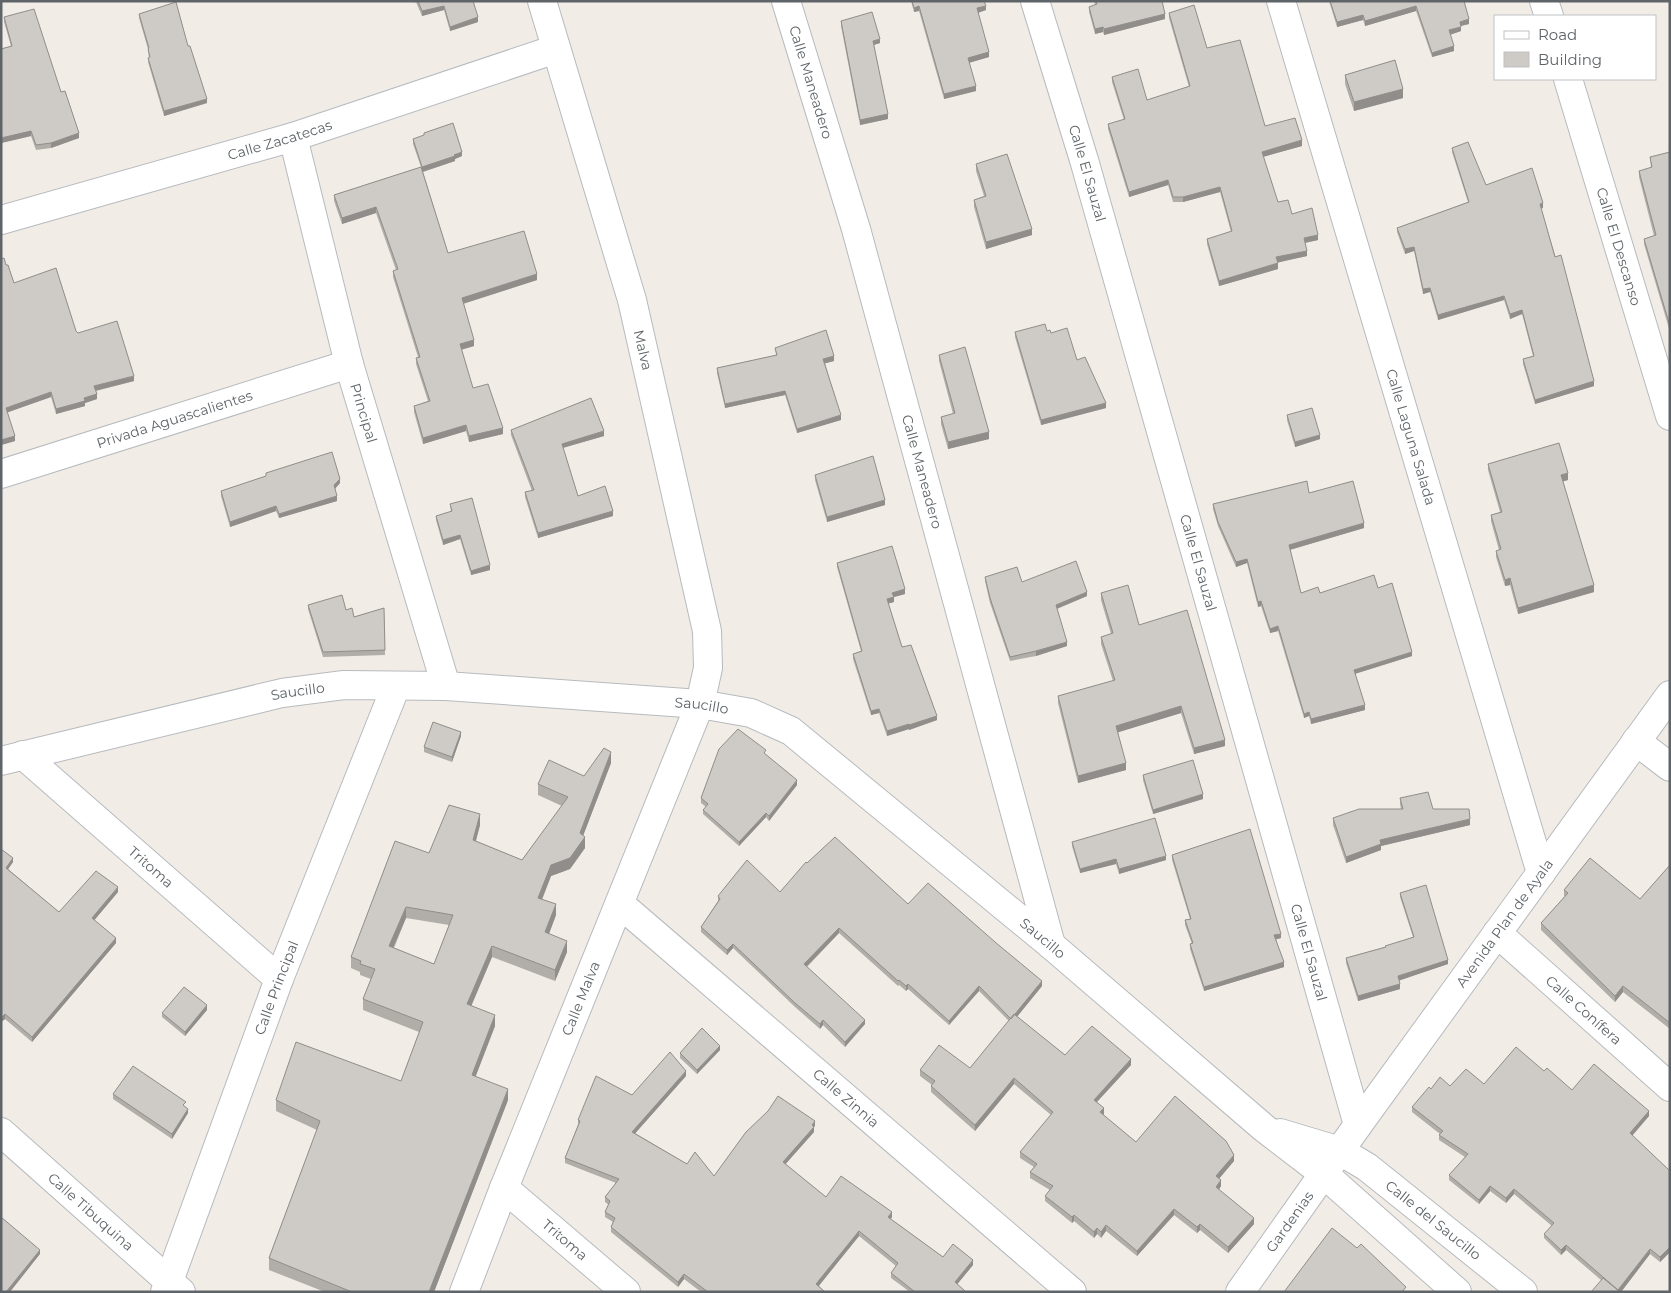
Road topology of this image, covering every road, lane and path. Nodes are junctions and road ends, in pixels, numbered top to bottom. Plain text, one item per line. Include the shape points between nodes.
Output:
1 (542, 1) edge
2 (786, 1) edge
3 (1035, 1) edge
4 (1281, 1) edge
5 (1544, 1) edge
6 (1549, 15) edge
7 (556, 49) junction
8 (1568, 80) edge
9 (293, 137) junction
10 (1, 220) edge
11 (349, 364) junction
12 (1670, 416) edge
13 (1, 474) edge
14 (396, 686) junction
15 (446, 686) junction
16 (1670, 695) edge
17 (700, 704) junction
18 (1636, 741) junction
19 (12, 758) edge
20 (1670, 767) edge
21 (1541, 873) junction
22 (620, 904) junction
23 (1497, 932) junction
24 (1051, 945) junction
25 (279, 980) junction
26 (1670, 1087) edge
27 (1358, 1125) junction
28 (1264, 1128) junction
29 (1, 1132) edge
30 (1340, 1152) junction
31 (1324, 1174) junction
32 (504, 1188) junction
33 (172, 1288) edge
34 (464, 1292) edge
35 (626, 1292) edge
36 (1072, 1292) edge
37 (1240, 1292) edge
38 (1457, 1292) edge
39 (1523, 1292) edge

1 - 7 street, Malva
2 - 24 street, Calle Maneadero via 856,229
3 - 27 street, Calle El Sauzal via 1084,160
4 - 21 street, Calle Laguna Salada
5 - 6 street
7 - 9 street, Calle Zacatecas
7 - 17 street, Malva via 632,300 707,631 708,668
8 - 12 street, Calle El Descanso
9 - 10 street, Calle Zacatecas
9 - 11 street, Principal
11 - 13 street, Privada Aguascalientes
11 - 15 street, Principal
14 - 15 street, Saucillo
14 - 19 street, Saucillo via 344,685 282,693
14 - 25 street, Calle Principal
15 - 17 street, Saucillo
16 - 18 street, Avenida Plan de Ayala
17 - 22 street, Calle Malva
17 - 24 street, Saucillo via 751,713 791,731
18 - 20 street
18 - 21 street, Avenida Plan de Ayala
19 - 25 street, Tritoma
21 - 23 street, Avenida Plan de Ayala
22 - 32 street, Calle Malva
22 - 36 street, Calle Zinnia
23 - 26 street, Calle Conífera
23 - 27 street, Avenida Plan de Ayala
24 - 28 street, Saucillo
25 - 33 street, Calle Principal
27 - 30 street, Avenida Plan de Ayala
28 - 30 street, Saucillo
28 - 31 street, Saucillo
29 - 33 street, Calle Tibuquina
30 - 31 street, Gardenias
30 - 39 street, Calle del Saucillo via 1366,1167
31 - 37 street, Gardenias
31 - 38 street
32 - 34 street, Calle Malva
32 - 35 street, Tritoma

